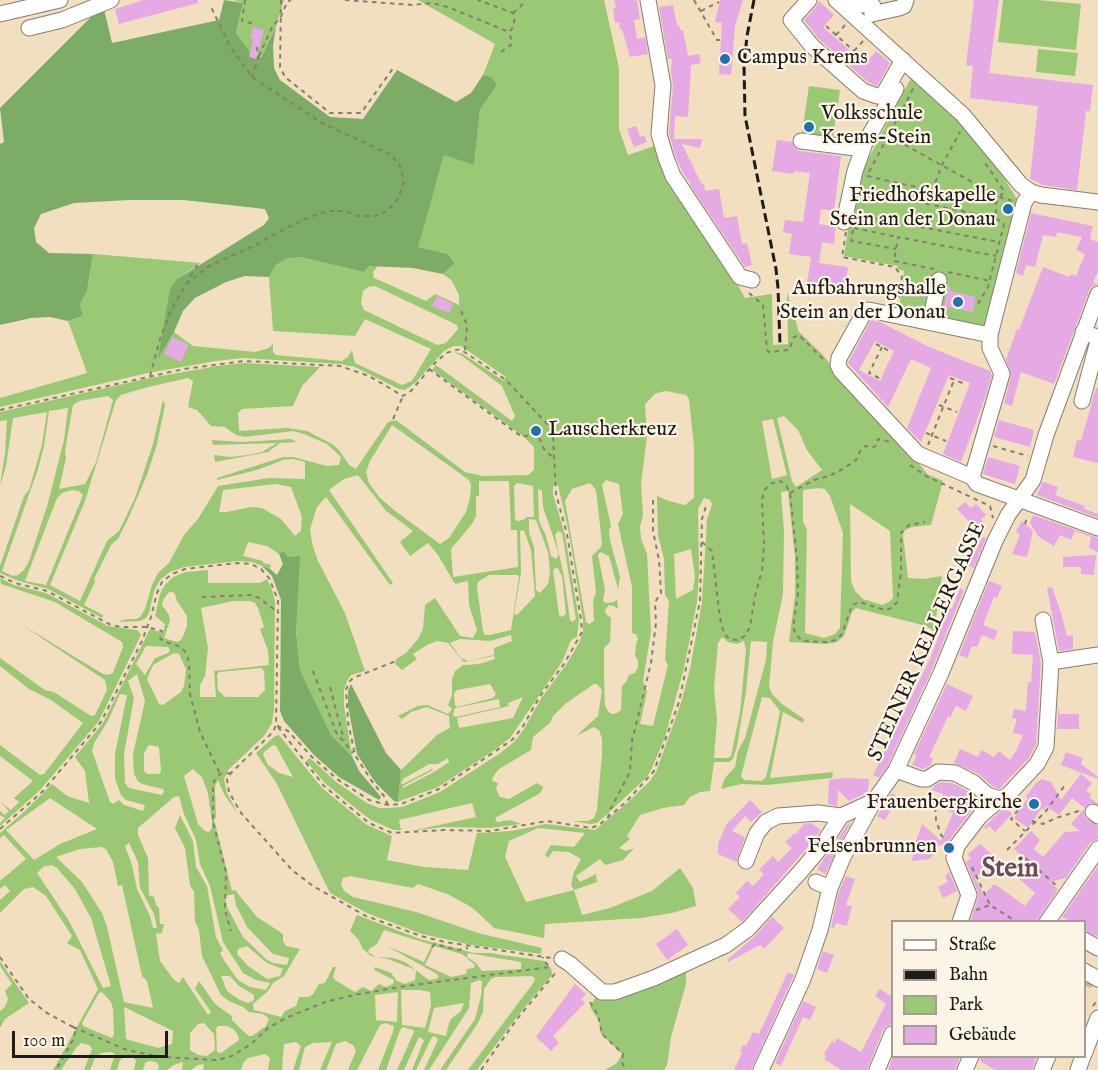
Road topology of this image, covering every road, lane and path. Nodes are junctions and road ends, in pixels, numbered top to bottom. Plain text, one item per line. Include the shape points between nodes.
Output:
1 (60, 0) edge
2 (111, 0) edge
3 (281, 0) edge
4 (291, 0) edge
5 (345, 0) edge
6 (478, 0) edge
7 (523, 0) edge
8 (648, 0) edge
9 (694, 0) edge
10 (809, 0) edge
11 (836, 0) edge
12 (851, 0) edge
13 (906, 0) edge
14 (245, 1) edge
15 (719, 2) dead end
16 (210, 5) dead end
17 (873, 7) edge
18 (701, 11) junction
19 (513, 13) junction
20 (0, 14) edge
21 (280, 19) junction
22 (846, 23) dead end
23 (255, 24) dead end
24 (826, 26) dead end
25 (29, 28) dead end
26 (509, 32) junction
27 (836, 35) junction
28 (867, 35) junction
29 (720, 40) dead end
30 (256, 45) dead end
31 (854, 51) junction
32 (501, 52) dead end
33 (259, 56) junction
34 (865, 61) dead end
35 (906, 63) junction
36 (394, 67) dead end
37 (252, 77) junction
38 (915, 87) dead end
39 (889, 136) junction
40 (966, 139) dead end
41 (801, 141) dead end
42 (863, 149) junction
43 (979, 155) dead end
44 (942, 165) junction
45 (867, 176) junction
46 (864, 182) dead end
47 (932, 191) junction
48 (1031, 192) junction
49 (999, 197) junction
50 (860, 198) dead end
51 (1017, 202) dead end
52 (1098, 202) edge
53 (996, 203) junction
54 (858, 206) dead end
55 (996, 218) junction
56 (851, 225) junction
57 (898, 237) junction
58 (999, 242) junction
59 (896, 249) junction
60 (996, 256) junction
61 (198, 264) dead end
62 (941, 274) junction
63 (746, 279) joint
64 (990, 281) junction
65 (186, 284) junction
66 (1098, 294) edge
67 (978, 304) dead end
68 (461, 311) dead end
69 (897, 315) junction
70 (930, 322) junction
71 (1083, 332) junction
72 (990, 335) junction
73 (876, 344) dead end
74 (882, 347) junction
75 (767, 350) dead end
76 (465, 351) junction
77 (891, 352) dead end
78 (429, 369) junction
79 (150, 376) junction
80 (879, 378) dead end
81 (950, 378) dead end
82 (954, 380) junction
83 (965, 384) dead end
84 (403, 396) junction
85 (1082, 401) dead end
86 (939, 405) dead end
87 (944, 406) junction
88 (0, 410) edge
89 (957, 412) dead end
90 (393, 419) dead end
91 (926, 433) dead end
92 (932, 435) junction
93 (946, 441) dead end
94 (892, 443) dead end
95 (982, 443) junction
96 (924, 456) junction
97 (555, 457) junction
98 (1033, 457) dead end
99 (972, 477) junction
100 (790, 493) junction
101 (964, 493) dead end
102 (653, 500) dead end
103 (707, 504) dead end
104 (1024, 504) junction
105 (990, 506) dead end
106 (925, 522) dead end
107 (1025, 524) dead end
108 (1098, 528) edge
109 (702, 542) junction
110 (0, 576) edge
111 (202, 597) dead end
112 (279, 613) junction
113 (1043, 620) dead end
114 (147, 627) junction
115 (1098, 655) edge
116 (396, 661) dead end
117 (1051, 662) junction
118 (313, 671) dead end
119 (330, 687) dead end
120 (276, 725) junction
121 (345, 743) junction
122 (355, 755) junction
123 (896, 770) junction
124 (231, 773) junction
125 (220, 774) junction
126 (927, 779) junction
127 (1065, 785) dead end
128 (981, 790) junction
129 (1000, 800) junction
130 (874, 801) junction
131 (388, 805) junction
132 (1018, 810) dead end
133 (1095, 814) edge
134 (841, 816) junction
135 (980, 816) junction
136 (608, 818) junction
137 (1035, 822) junction
138 (0, 830) edge
139 (1025, 831) junction
140 (957, 846) junction
141 (1098, 849) edge
142 (1007, 850) dead end
143 (1025, 858) dead end
144 (746, 861) dead end
145 (970, 863) dead end
146 (1067, 895) junction
147 (960, 920) edge
148 (1015, 920) edge
149 (1050, 920) edge
150 (231, 931) dead end
151 (432, 947) dead end
152 (471, 947) junction
153 (0, 957) edge
154 (543, 957) junction
155 (562, 959) junction
156 (590, 1002) dead end
157 (1098, 1018) edge
158 (73, 1027) junction
159 (891, 1036) edge
160 (1086, 1050) edge
161 (56, 1070) edge
162 (481, 1070) edge
163 (625, 1070) edge
164 (761, 1070) edge
165 (877, 1070) edge

1 - 20 street
2 - 25 street via 62,20
3 - 21 path
4 - 21 path
5 - 26 path via 432,3
6 - 19 path
7 - 19 path
8 - 63 street via 663,85 659,134 666,158 673,176
9 - 18 path
10 - 35 street via 791,20 812,46 863,92 883,95
11 - 28 street
12 - 17 street
13 - 17 street via 899,8
14 - 23 path via 242,21
15 - 18 path
16 - 37 path via 231,48
17 - 28 street
18 - 29 path
19 - 26 path
21 - 33 path via 273,24
21 - 36 path via 280,67 285,77 330,113 361,113
22 - 27 path
24 - 27 path
26 - 32 path via 511,45
27 - 31 path
28 - 31 path
28 - 35 street
30 - 33 path
31 - 34 path
33 - 37 path
35 - 42 street
35 - 48 street via 963,115 1015,179
37 - 65 path via 321,123 391,155 400,166 404,181 399,198 387,211 375,216 328,211 307,219 209,266
38 - 39 path
39 - 44 path
39 - 45 path
40 - 44 path via 960,132
41 - 42 street
42 - 56 street via 855,171
43 - 49 path via 1004,191
44 - 47 path
44 - 49 path
45 - 46 path
45 - 47 path
47 - 53 path
48 - 52 street
48 - 72 street via 1024,203
49 - 51 path
49 - 53 path
50 - 55 path via 862,190
53 - 55 path
54 - 58 path via 856,214
55 - 58 path via 1004,224
56 - 57 path
56 - 59 path via 851,241
56 - 69 path via 847,227 842,257 895,267 902,277
57 - 59 path
57 - 60 path
58 - 60 path
59 - 62 path via 894,261
60 - 64 path
61 - 65 path
62 - 64 path
62 - 70 street
63 - 75 path via 747,291 763,305
64 - 67 path
65 - 79 path via 171,310
66 - 71 street, STEINER KELLERGASSE
68 - 76 path via 467,325
69 - 70 street
69 - 96 street via 869,310 864,313 838,364 918,454
70 - 72 street
71 - 85 street via 1098,341
71 - 104 street, STEINER KELLERGASSE
72 - 95 street via 990,348 1002,374
73 - 74 path
74 - 77 path
74 - 80 path via 869,373
76 - 78 path via 446,352
76 - 97 path via 506,380 548,425
78 - 84 path
78 - 97 path via 522,437 538,435 544,449
79 - 84 path via 244,361 319,364 354,370
79 - 88 path
81 - 82 path
82 - 83 path
82 - 87 path
84 - 90 path
86 - 87 path
87 - 89 path
87 - 92 path
91 - 92 path
92 - 93 path
92 - 96 path
94 - 100 path via 878,439 877,445 865,446 856,460 843,469
95 - 98 path
95 - 99 street
96 - 99 street
97 - 131 path via 556,494 567,534 581,620 578,642 512,740 439,789
99 - 104 street via 977,484
100 - 106 path via 798,594 793,627 796,635 811,643 836,640 852,605 859,602 885,610 892,608 897,602 901,572 901,533 909,525
100 - 109 path via 780,481 764,491 762,570 750,627 737,640 724,634 712,551
101 - 105 path
102 - 136 path via 662,593 655,602 651,663 632,741 630,772
103 - 109 path via 702,519
104 - 107 path
104 - 108 street
104 - 123 street, STEINER KELLERGASSE via 1008,515 994,541
109 - 136 path via 700,602 679,702 654,771
110 - 114 path via 47,591 108,624
111 - 112 path via 252,596
112 - 114 path via 269,578 251,564 237,563 172,574 162,582
112 - 120 path
113 - 117 street
114 - 125 path via 162,631 160,638 186,653 190,694 200,732
114 - 138 path via 101,722 43,791
115 - 117 street
116 - 122 path via 349,682 346,706
117 - 129 street via 1046,747 1037,764
118 - 121 path via 336,732
119 - 121 path
120 - 124 path
120 - 131 path via 288,731 337,779 369,800
120 - 136 path via 324,786 369,822 392,833 490,831 547,821 591,828
121 - 122 path
122 - 131 path
123 - 126 street
123 - 130 street, STEINER KELLERGASSE
124 - 125 path
124 - 152 path via 227,779 229,792 241,813 292,870 313,886 376,920 421,936
125 - 150 path via 213,785 213,822 226,872 225,910
126 - 128 street via 938,772 955,773
126 - 140 path via 941,835
127 - 137 path
128 - 129 street
128 - 135 street
129 - 135 street
130 - 134 street
130 - 164 street, STEINER KELLERGASSE via 823,885 820,930 803,979
132 - 139 path via 1011,819
133 - 137 path via 1090,807 1043,824
134 - 144 street via 778,816 757,832
134 - 155 street via 801,871 733,942 615,992 602,992
135 - 140 street
137 - 139 path
139 - 142 path
140 - 147 street via 954,858 969,894
141 - 146 street
143 - 146 path
145 - 148 path via 990,905
146 - 149 street
151 - 152 path
152 - 154 path
153 - 158 path via 38,1008
154 - 155 path
154 - 158 path via 550,967 399,987 325,1002 286,1018 232,1056 218,1060 161,1057 127,1050
155 - 162 path via 556,974 517,1019
156 - 163 path via 602,1034 623,1054
157 - 160 street
158 - 161 path via 74,1038
159 - 165 street

